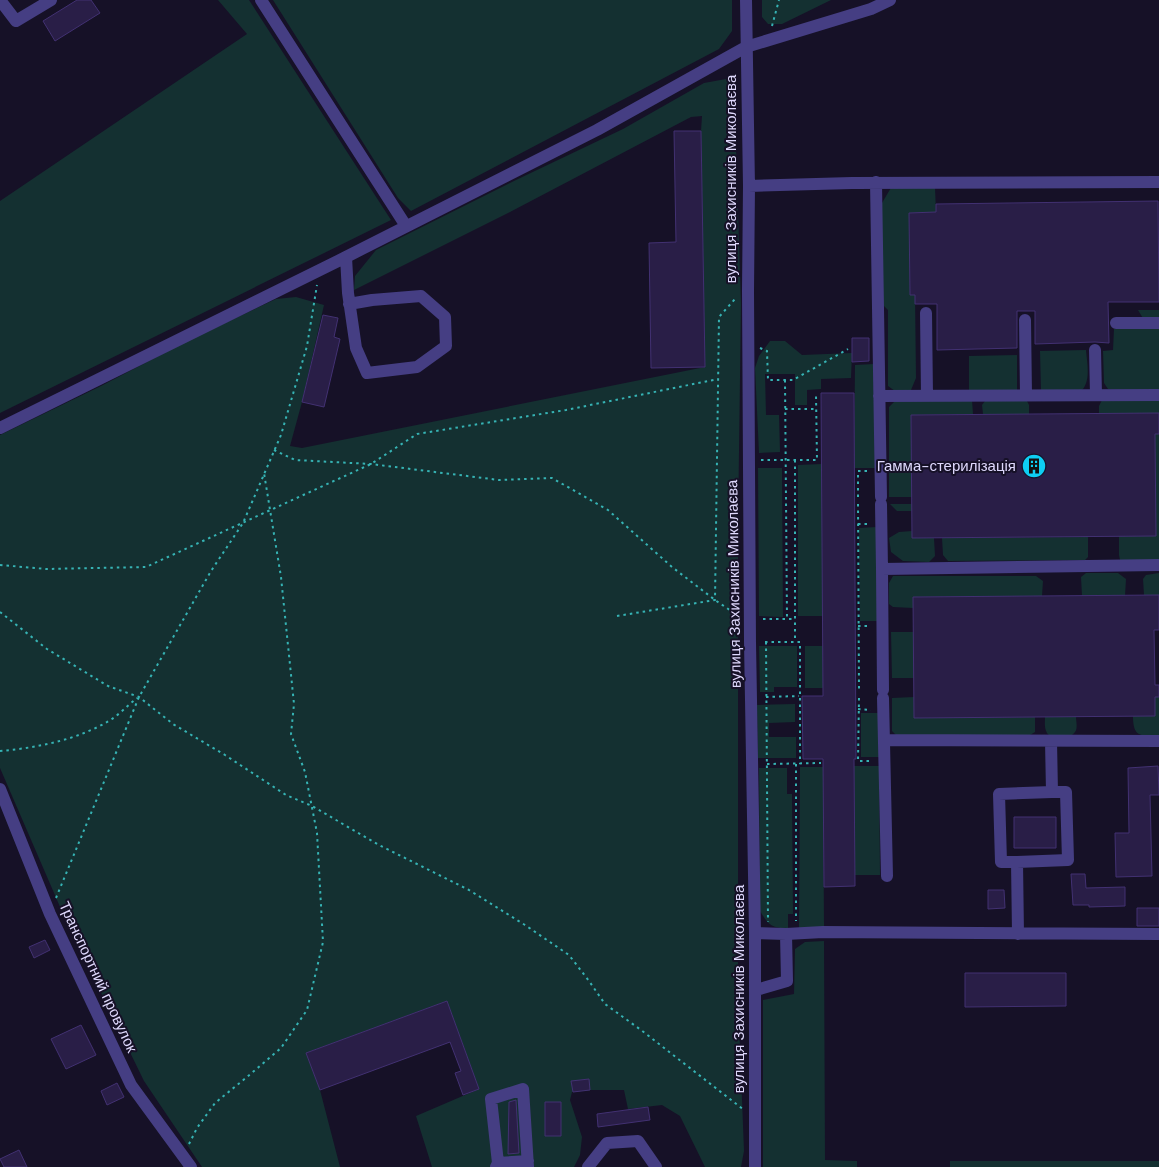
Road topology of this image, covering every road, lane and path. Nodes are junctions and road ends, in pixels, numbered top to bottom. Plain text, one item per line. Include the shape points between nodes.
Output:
1 (51, 0) edge
2 (261, 0) edge
3 (746, 0) edge
4 (779, 0) edge
5 (890, 0) edge
6 (874, 4) edge
7 (2, 5) edge
8 (767, 40) junction
9 (746, 47) junction
10 (876, 182) junction
11 (1159, 182) edge
12 (749, 186) junction
13 (406, 226) junction
14 (346, 257) junction
15 (319, 270) junction
16 (748, 291) junction
17 (350, 304) junction
18 (926, 313) dead end
19 (1025, 320) dead end
20 (1116, 323) dead end
21 (1159, 324) edge
22 (748, 344) junction
23 (848, 349) dead end
24 (1095, 350) dead end
25 (718, 379) junction
26 (785, 380) junction
27 (816, 395) dead end
28 (1096, 395) junction
29 (1159, 395) edge
30 (880, 396) junction
31 (927, 396) junction
32 (1026, 396) junction
33 (816, 409) junction
34 (785, 410) junction
35 (0, 428) edge
36 (274, 450) junction
37 (749, 460) junction
38 (785, 460) junction
39 (795, 460) junction
40 (371, 464) junction
41 (858, 471) dead end
42 (264, 473) junction
43 (858, 497) dead end
44 (858, 504) dead end
45 (271, 510) junction
46 (243, 523) junction
47 (0, 565) edge
48 (1159, 565) edge
49 (882, 569) junction
50 (715, 600) junction
51 (0, 612) edge
52 (617, 616) dead end
53 (787, 619) junction
54 (795, 619) junction
55 (750, 622) junction
56 (750, 642) junction
57 (766, 642) junction
58 (796, 642) junction
59 (859, 690) dead end
60 (799, 696) junction
61 (138, 697) junction
62 (751, 697) junction
63 (766, 697) junction
64 (859, 698) dead end
65 (884, 740) junction
66 (1051, 741) junction
67 (1159, 741) edge
68 (0, 751) edge
69 (884, 761) junction
70 (752, 763) junction
71 (821, 763) dead end
72 (767, 764) junction
73 (796, 764) junction
74 (800, 764) junction
75 (0, 789) edge
76 (1052, 792) junction
77 (312, 806) junction
78 (1017, 862) junction
79 (887, 876) dead end
80 (50, 914) junction
81 (755, 933) junction
82 (791, 933) junction
83 (769, 934) junction
84 (1018, 934) junction
85 (1159, 934) edge
86 (756, 990) junction
87 (756, 1119) junction
88 (182, 1156) junction
89 (528, 1164) edge
90 (497, 1165) edge
91 (191, 1167) edge
92 (588, 1167) edge
93 (656, 1167) edge
94 (755, 1167) edge

1 - 7 street via 16,21
2 - 13 street
3 - 9 street, вулиця Захисників Миколаєва
4 - 8 path
5 - 6 street
6 - 8 street
8 - 9 street
9 - 12 street, вулиця Захисників Миколаєва
9 - 13 street via 597,130
10 - 11 street
10 - 12 street
10 - 30 street
12 - 16 street, вулиця Захисників Миколаєва
13 - 14 street
14 - 15 street
14 - 17 street
15 - 35 street
15 - 36 path via 307,346
16 - 22 street, вулиця Захисників Миколаєва
16 - 25 path via 735,299 719,317
17 - 17 street via 356,348 367,373 417,367 446,346 445,317 420,296
18 - 31 street
19 - 32 street
20 - 21 street
22 - 26 path via 767,351 768,380
22 - 37 street, вулиця Захисників Миколаєва
23 - 26 path via 792,380
24 - 28 street
25 - 40 path via 566,410 417,434
25 - 50 path
26 - 34 path
27 - 33 path
28 - 29 street
28 - 32 street
30 - 31 street
30 - 49 street
31 - 32 street
33 - 34 path
33 - 39 path via 817,460
34 - 38 path
36 - 40 path via 295,460
36 - 42 path
37 - 38 path
37 - 55 street, вулиця Захисників Миколаєва
38 - 39 path
38 - 53 path
39 - 54 path
40 - 45 path
40 - 50 path via 499,480 552,478 608,510
41 - 43 path
42 - 45 path
42 - 46 path
44 - 59 path
45 - 46 path
45 - 77 path via 294,704 290,734 305,772
46 - 47 path via 146,567 46,569
46 - 61 path via 211,571
48 - 49 street
49 - 65 street
50 - 52 path
50 - 55 path
51 - 61 path via 47,649 108,686
53 - 54 path
53 - 55 path
54 - 58 path
55 - 56 street, вулиця Захисників Миколаєва
56 - 57 path
56 - 62 street, вулиця Захисників Миколаєва
57 - 58 path
57 - 63 path
58 - 60 path via 800,642
60 - 63 path
60 - 74 path
61 - 68 path via 108,722 80,736
61 - 77 path via 173,724 286,795
61 - 80 path
62 - 63 path
62 - 70 street, вулиця Захисників Миколаєва
63 - 72 path
64 - 69 path via 858,761
65 - 66 street
65 - 69 street
66 - 67 street
66 - 76 street
69 - 79 street
70 - 72 path
70 - 81 street, вулиця Захисників Миколаєва
71 - 74 path
72 - 73 path
72 - 83 path
73 - 74 path
73 - 82 path
75 - 80 street, Транспортний провулок
76 - 78 street via 1066,792 1068,860
76 - 78 street via 999,794 1000,862
77 - 87 path via 379,845 469,890 569,955 605,1004
77 - 88 path via 317,833 322,942 307,1010 281,1048 215,1104
78 - 84 street
80 - 88 street, Транспортний провулок via 131,1085
81 - 83 street
81 - 86 street, вулиця Захисників Миколаєва
82 - 83 street
82 - 84 street
82 - 86 street via 787,981
84 - 85 street
86 - 87 street, вулиця Захисників Миколаєва
87 - 94 street, вулиця Захисників Миколаєва
88 - 91 street, Транспортний провулок
89 - 90 street
89 - 90 street via 523,1089 491,1099
92 - 93 street via 607,1143 638,1140

